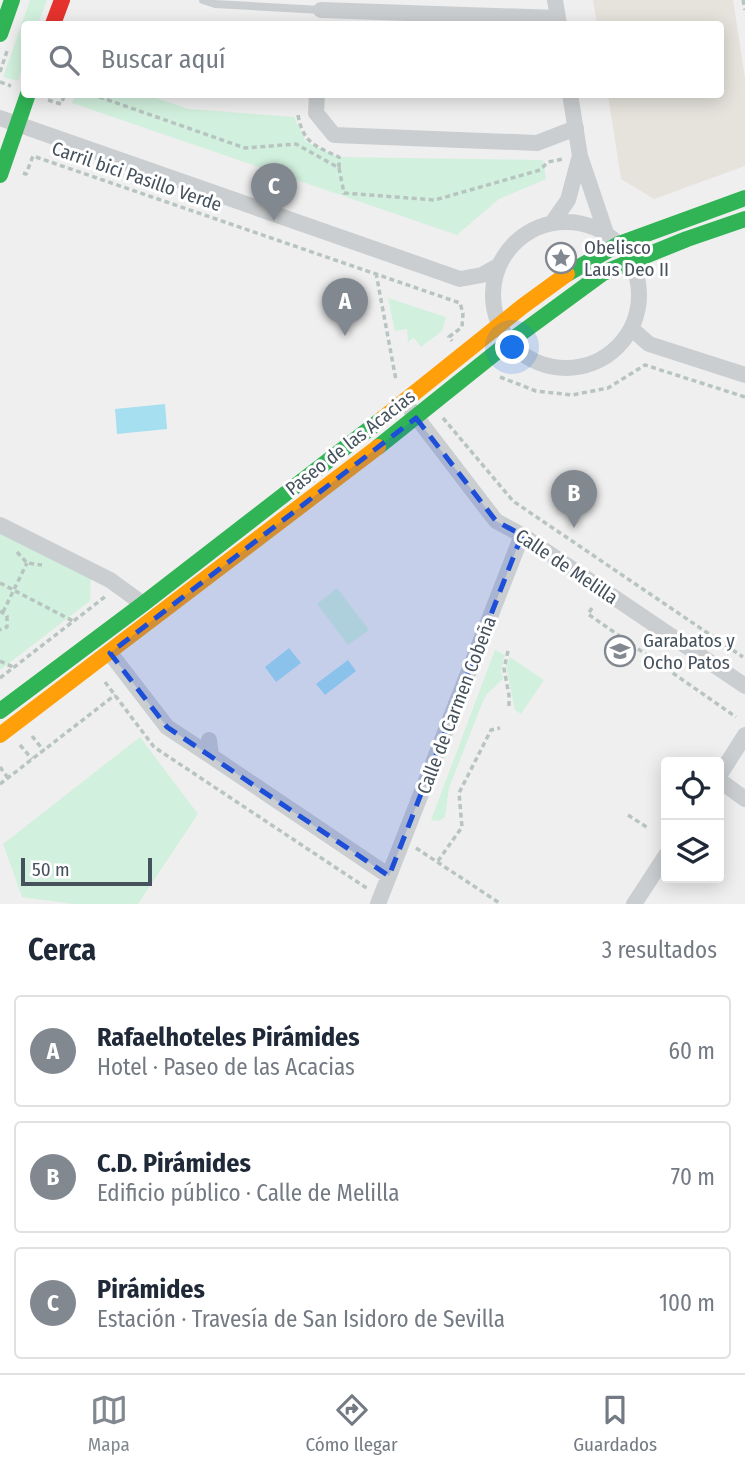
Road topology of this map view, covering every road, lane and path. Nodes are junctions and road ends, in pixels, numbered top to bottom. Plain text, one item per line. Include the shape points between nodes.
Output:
1 (12, 0) edge
2 (62, 0) edge
3 (203, 0) edge
4 (555, 0) edge
5 (743, 0) edge
6 (745, 10) edge
7 (321, 11) edge
8 (54, 21) edge
9 (558, 21) edge
10 (0, 34) edge
11 (33, 98) edge
12 (41, 98) edge
13 (63, 98) edge
14 (102, 98) edge
15 (317, 98) edge
16 (571, 98) edge
17 (0, 118) edge
18 (18, 124) junction
19 (576, 128) junction
20 (580, 156) junction
21 (17, 171) dead end
22 (0, 175) edge
23 (745, 198) edge
24 (745, 219) edge
25 (552, 223) junction
26 (606, 233) junction
27 (619, 244) junction
28 (631, 261) junction
29 (498, 266) junction
30 (376, 273) junction
31 (499, 326) junction
32 (632, 328) junction
33 (449, 337) dead end
34 (509, 342) junction
35 (745, 375) edge
36 (396, 380) dead end
37 (494, 381) dead end
38 (745, 397) edge
39 (404, 401) junction
40 (453, 410) dead end
41 (416, 418) junction
42 (0, 525) edge
43 (522, 535) junction
44 (27, 563) dead end
45 (0, 583) edge
46 (119, 586) junction
47 (13, 589) junction
48 (143, 604) junction
49 (592, 608) dead end
50 (2, 612) edge
51 (73, 621) junction
52 (0, 630) edge
53 (638, 640) dead end
54 (633, 645) junction
55 (508, 651) dead end
56 (110, 653) junction
57 (743, 657) dead end
58 (0, 661) edge
59 (13, 667) junction
60 (93, 667) junction
61 (686, 674) dead end
62 (0, 678) edge
63 (682, 679) junction
64 (745, 686) edge
65 (115, 695) junction
66 (509, 708) dead end
67 (0, 710) edge
68 (736, 717) dead end
69 (500, 728) dead end
70 (28, 732) dead end
71 (0, 735) edge
72 (745, 735) edge
73 (16, 741) dead end
74 (44, 751) junction
75 (32, 759) junction
76 (0, 767) edge
77 (724, 770) edge
78 (8, 778) junction
79 (724, 782) edge
80 (0, 784) edge
81 (745, 799) edge
82 (628, 815) dead end
83 (648, 828) dead end
84 (420, 849) dead end
85 (438, 860) junction
86 (661, 863) edge
87 (388, 876) junction
88 (379, 901) edge
89 (501, 904) edge
90 (634, 904) edge

1 - 10 main road
2 - 8 main road
3 - 7 lane
4 - 9 street
5 - 6 path
7 - 9 street
11 - 18 main road
12 - 13 path via 61,104
14 - 20 path via 245,148 296,144 339,168 344,192 435,200 540,170 548,162
15 - 19 street via 316,113 334,135 537,143
16 - 19 street
17 - 18 street
18 - 22 main road
18 - 29 street via 460,279
19 - 20 street
20 - 25 street via 568,200
20 - 26 street
21 - 30 path, Carril bici Pasillo Verde via 26,174 33,156
23 - 27 main road, Paseo de las Acacias
24 - 28 main road, Paseo de las Acacias
25 - 26 street via 572,222
25 - 29 street via 520,238
26 - 27 street
27 - 28 street
27 - 31 main road, Paseo de las Acacias via 564,276
28 - 32 street via 639,283 639,306
28 - 34 main road, Paseo de las Acacias via 603,273
29 - 31 street via 493,304
30 - 33 path, Carril bici Pasillo Verde via 460,303 462,327
30 - 36 path
31 - 34 street
31 - 39 main road, Paseo de las Acacias
32 - 34 street via 610,355 584,367 557,369 530,360
32 - 35 street via 649,344
34 - 41 main road, Paseo de las Acacias
37 - 38 path via 502,376 536,391 572,394 608,388 645,365
39 - 41 street, Calle de Melilla
39 - 48 main road, Paseo de las Acacias
40 - 57 path via 442,417 513,501
41 - 43 street, Calle de Melilla via 496,521
41 - 56 main road, Paseo de las Acacias
42 - 46 street
43 - 64 street, Calle de Melilla
43 - 87 street, Calle de Carmen Cobeña
44 - 47 path
45 - 47 path
46 - 48 street
46 - 51 path
47 - 50 path
47 - 51 path
48 - 67 main road, Paseo de las Acacias
49 - 54 path via 587,614
50 - 52 path via 9,621
51 - 59 path
53 - 54 path
54 - 63 path
55 - 66 path via 504,668
56 - 60 main road, Paseo de las Acacias
56 - 87 street via 167,727 210,748
58 - 59 path
59 - 62 path
60 - 65 path
60 - 71 main road, Paseo de las Acacias
61 - 63 path
63 - 68 path
65 - 74 path
65 - 88 path via 154,747
69 - 85 path via 491,730 459,793 462,827
70 - 74 path
72 - 77 street
73 - 75 path
74 - 75 path
75 - 78 path
76 - 78 path
78 - 80 path
79 - 81 street
82 - 83 path
84 - 85 path
85 - 89 path
86 - 90 street
87 - 88 street, Calle de Carmen Cobeña

